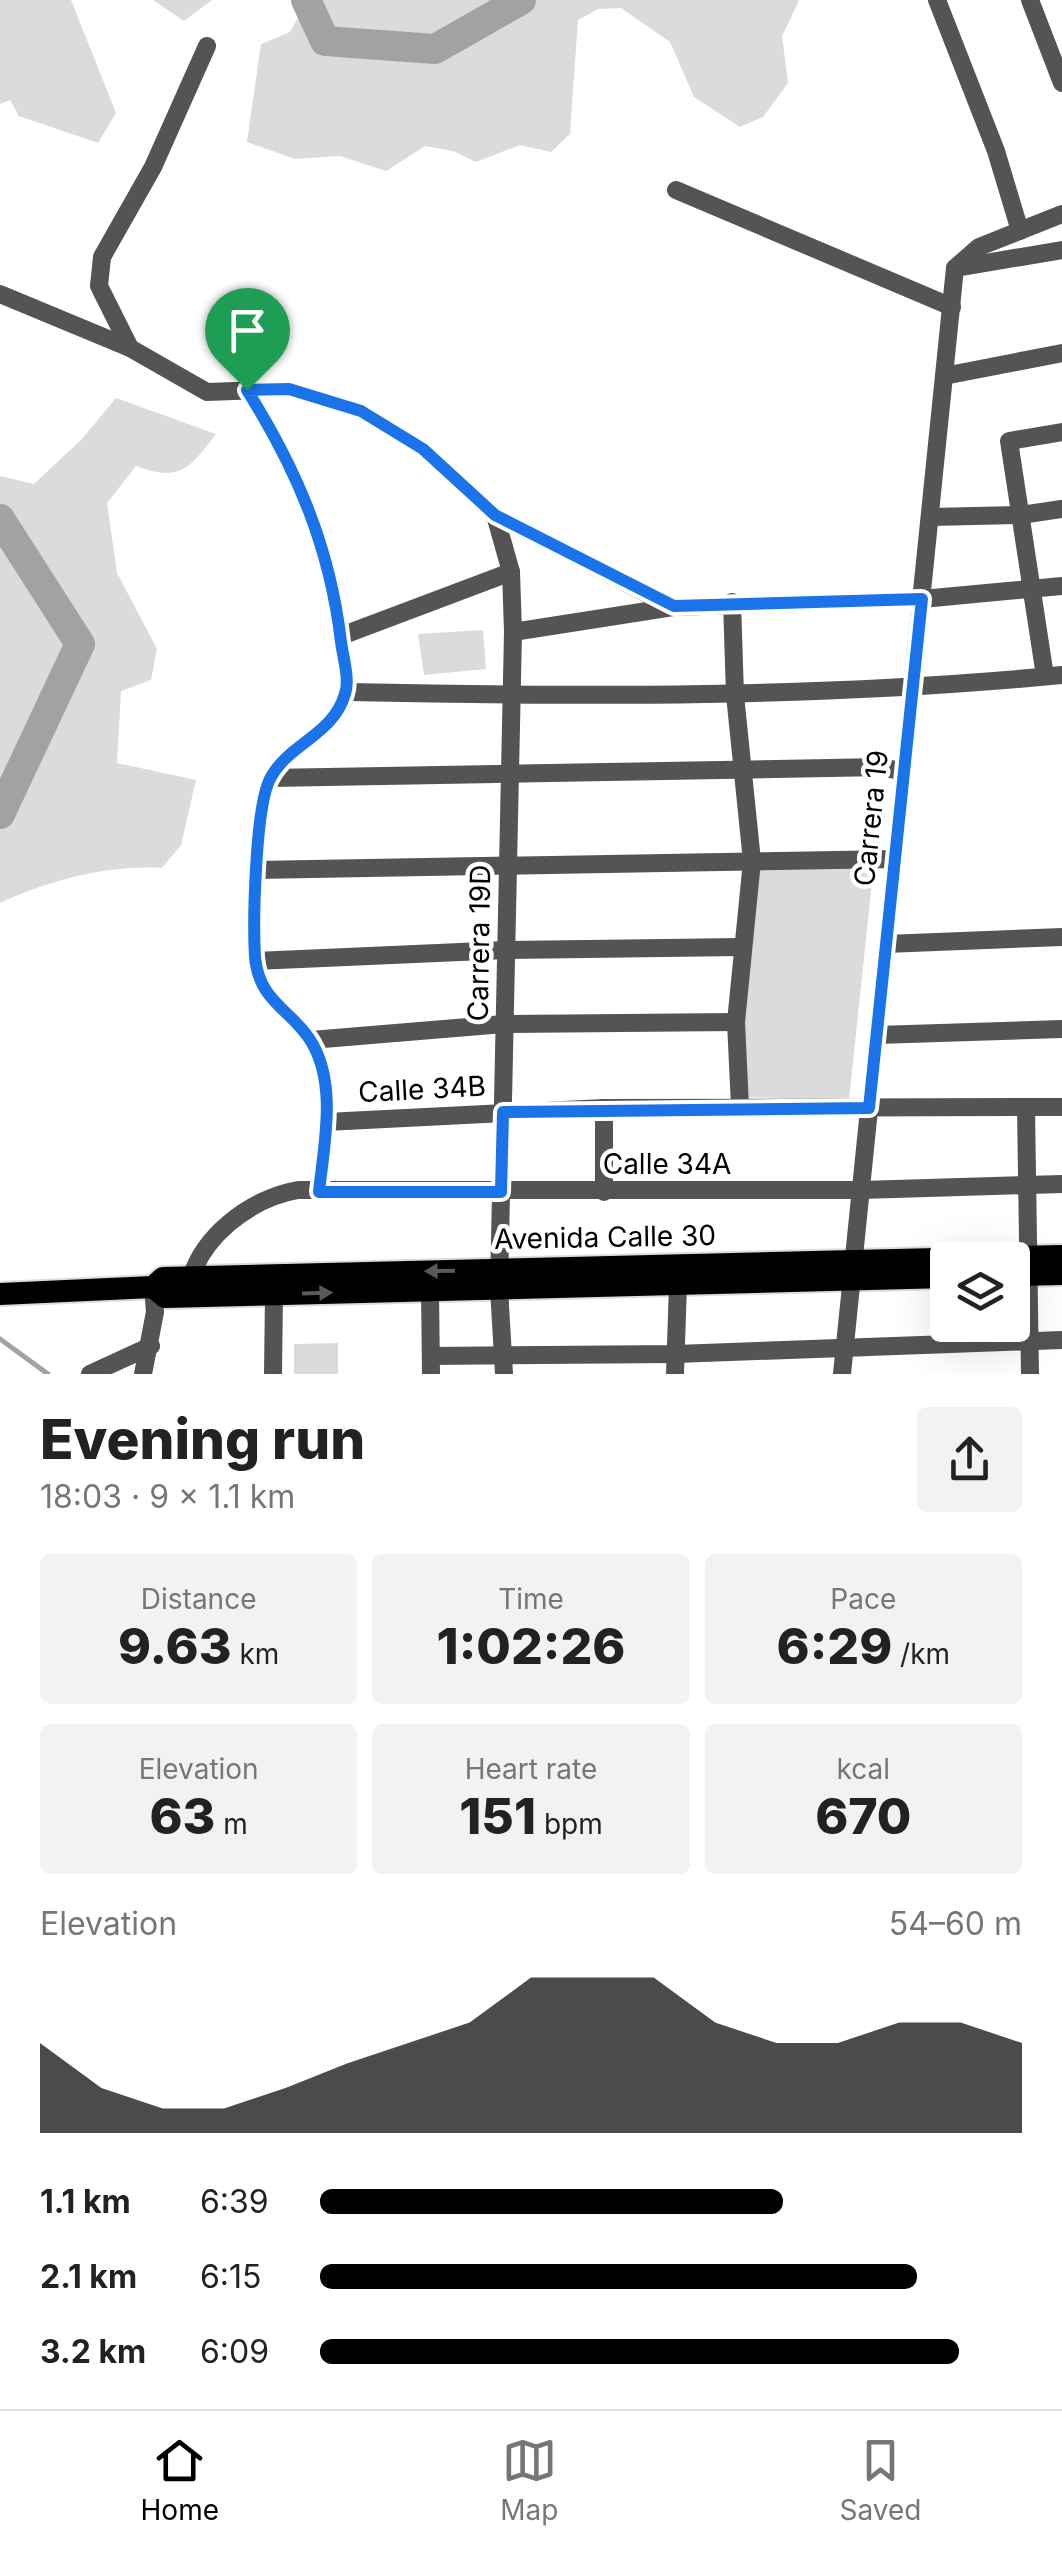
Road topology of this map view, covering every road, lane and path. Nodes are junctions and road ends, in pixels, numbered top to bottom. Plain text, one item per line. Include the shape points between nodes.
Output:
1 (937, 0) edge
2 (1030, 0) edge
3 (207, 46) dead end
4 (1062, 83) edge
5 (676, 190) dead end
6 (1062, 214) edge
7 (1020, 231) junction
8 (1062, 250) edge
9 (955, 268) junction
10 (0, 294) edge
11 (952, 308) junction
12 (130, 348) junction
13 (1062, 353) edge
14 (944, 376) junction
15 (247, 390) junction
16 (1062, 432) edge
17 (1062, 509) edge
18 (495, 515) junction
19 (1021, 515) junction
20 (930, 518) junction
21 (511, 572) junction
22 (1062, 586) edge
23 (1032, 591) junction
24 (922, 599) junction
25 (732, 602) junction
26 (674, 606) junction
27 (513, 632) junction
28 (340, 636) junction
29 (1054, 676) edge
30 (912, 690) junction
31 (347, 692) junction
32 (511, 695) junction
33 (735, 696) junction
34 (742, 768) junction
35 (510, 772) junction
36 (904, 772) junction
37 (270, 778) junction
38 (895, 860) junction
39 (752, 861) junction
40 (508, 865) junction
41 (254, 870) junction
42 (1062, 937) edge
43 (886, 944) junction
44 (742, 947) junction
45 (506, 950) junction
46 (256, 962) junction
47 (736, 1022) junction
48 (504, 1024) junction
49 (1062, 1029) edge
50 (876, 1035) junction
51 (311, 1040) junction
52 (740, 1107) junction
53 (1026, 1107) junction
54 (604, 1108) junction
55 (869, 1108) junction
56 (1062, 1108) edge
57 (503, 1112) junction
58 (326, 1122) junction
59 (1062, 1184) edge
60 (1025, 1185) junction
61 (860, 1190) junction
62 (319, 1192) junction
63 (501, 1192) junction
64 (604, 1192) junction
65 (1023, 1242) edge
66 (1062, 1256) edge
67 (1030, 1266) edge
68 (930, 1270) edge
69 (1030, 1270) edge
70 (852, 1271) junction
71 (1062, 1274) edge
72 (930, 1276) edge
73 (499, 1279) junction
74 (678, 1284) junction
75 (153, 1287) junction
76 (189, 1287) junction
77 (430, 1290) junction
78 (0, 1294) edge
79 (274, 1294) junction
80 (1030, 1340) edge
81 (1062, 1340) edge
82 (976, 1342) edge
83 (1029, 1342) edge
84 (151, 1346) junction
85 (844, 1347) junction
86 (676, 1354) junction
87 (431, 1365) edge
88 (504, 1365) edge
89 (90, 1374) edge
90 (143, 1374) edge
91 (273, 1374) edge
92 (675, 1374) edge
93 (842, 1374) edge
94 (1030, 1374) edge

1 - 7 street
2 - 4 street
3 - 12 street via 102,257 98,286
5 - 11 street
6 - 7 street
7 - 9 street via 979,247
8 - 9 street
9 - 11 street, Carrera 19
10 - 12 street
11 - 14 street, Carrera 19
12 - 15 street via 207,392
13 - 14 street
14 - 20 street, Carrera 19
15 - 18 street via 289,389 361,411 423,449
15 - 28 street via 314,516
16 - 19 street via 1010,441
17 - 19 street
18 - 21 street, Carrera 19D
18 - 26 street
19 - 20 street
19 - 23 street
20 - 24 street, Carrera 19
21 - 27 street, Carrera 19D
21 - 28 street
22 - 23 street
23 - 24 street
23 - 29 street
24 - 25 street
24 - 30 street, Carrera 19
25 - 26 street
25 - 33 street
26 - 27 street
27 - 32 street, Carrera 19D
28 - 31 street
29 - 30 street
30 - 33 street
30 - 36 street, Carrera 19
31 - 32 street
31 - 37 street via 331,724
32 - 33 street
32 - 35 street, Carrera 19D
33 - 34 street
34 - 35 street
34 - 36 street
34 - 39 street
35 - 37 street
35 - 40 street, Carrera 19D
36 - 38 street, Carrera 19
37 - 41 street
38 - 39 street
38 - 43 street, Carrera 19
39 - 40 street
39 - 44 street
40 - 41 street
40 - 45 street, Carrera 19D
41 - 46 street
42 - 43 street
43 - 50 street, Carrera 19
44 - 45 street
44 - 47 street
45 - 46 street
45 - 48 street, Carrera 19D
46 - 51 street via 269,998
47 - 48 street
47 - 52 street
48 - 51 street
48 - 57 street, Carrera 19D
49 - 50 street
50 - 55 street, Carrera 19
51 - 58 street via 324,1072
52 - 54 street, Calle 34B
52 - 55 street, Calle 34B
53 - 55 street, Calle 34B
53 - 56 street, Calle 34B
53 - 60 street
54 - 57 street, Calle 34B
54 - 64 street
55 - 61 street, Carrera 19
57 - 58 street, Calle 34B
57 - 63 street, Carrera 19D
58 - 62 street
59 - 60 street, Calle 34A
60 - 61 street, Calle 34A
60 - 65 street
61 - 64 street, Calle 34A
61 - 70 street, Carrera 19
62 - 63 street, Calle 34A
62 - 76 street, Calle 34A via 272,1194 229,1223
63 - 64 street, Calle 34A
63 - 73 street, Carrera 19D
66 - 67 main road, Avenida Calle 30
68 - 70 main road, Avenida Calle 30
69 - 71 main road, Avenida Calle 30
70 - 72 main road, Avenida Calle 30
70 - 73 main road, Avenida Calle 30
70 - 74 main road, Avenida Calle 30
70 - 85 street, Carrera 19
73 - 74 main road, Avenida Calle 30
73 -> 76 main road, Avenida Calle 30
73 - 77 main road, Avenida Calle 30
73 - 88 street, Carrera 19D
74 - 86 street
75 - 76 main road, Avenida Calle 30 via 166,1297
75 - 78 main road, Avenida Calle 30
75 - 84 street
76 - 79 main road, Avenida Calle 30
79 -> 77 main road, Avenida Calle 30
77 - 87 street
79 - 91 street
80 - 81 street
82 - 85 street
83 - 94 street
84 - 89 street
84 - 90 street
85 - 86 street
85 - 93 street, Carrera 19
86 - 88 street
86 - 92 street
87 - 88 street

